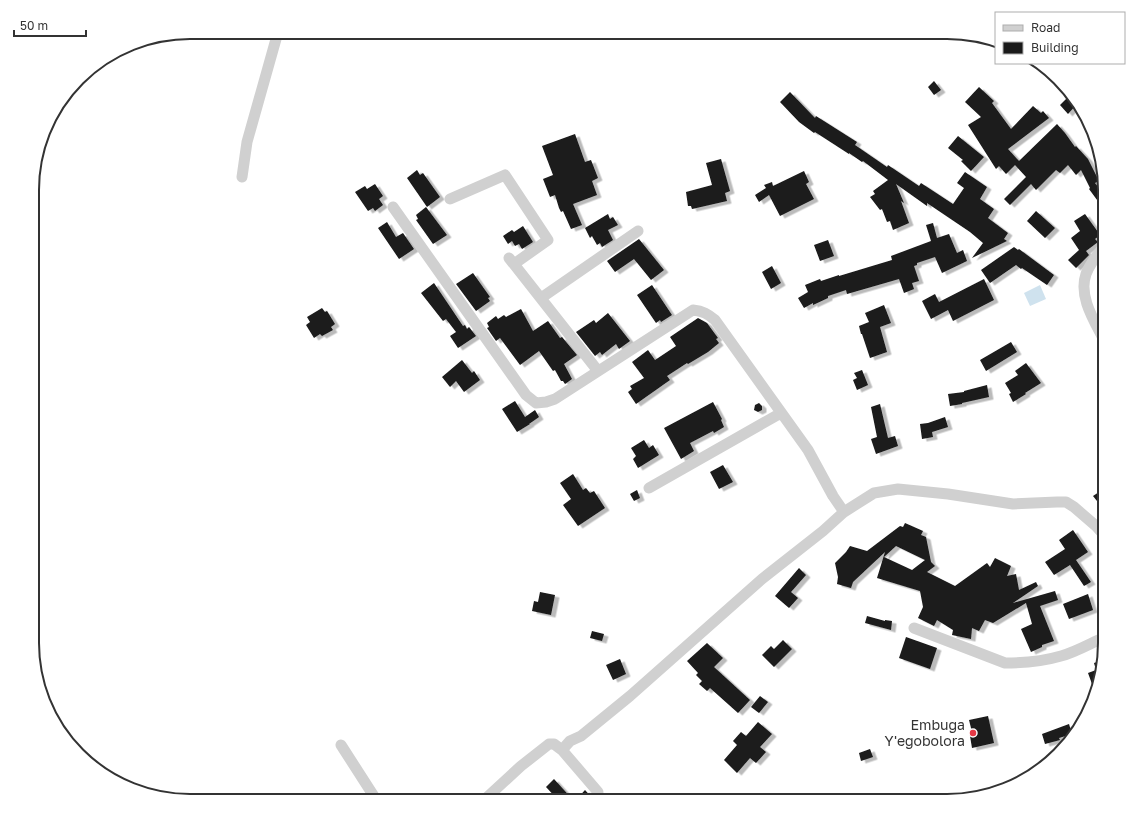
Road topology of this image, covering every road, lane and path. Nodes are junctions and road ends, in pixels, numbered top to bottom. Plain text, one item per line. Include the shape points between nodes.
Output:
1 (276, 39) edge
2 (242, 177) dead end
3 (450, 199) dead end
4 (393, 207) dead end
5 (638, 231) dead end
6 (1098, 254) edge
7 (541, 298) junction
8 (1098, 328) edge
9 (598, 371) junction
10 (781, 413) junction
11 (649, 488) dead end
12 (844, 512) junction
13 (1098, 528) edge
14 (914, 628) dead end
15 (1098, 640) edge
16 (341, 745) dead end
17 (562, 750) junction
18 (598, 792) dead end
19 (372, 794) edge
20 (491, 794) edge

1 - 2 street via 247,142
3 - 7 street via 505,176 548,240 511,261
4 - 9 street via 526,395 536,403 555,399
5 - 7 street
6 - 8 street via 1086,275 1084,293
7 - 9 street
9 - 10 street via 694,310 701,311 715,320
10 - 11 street
10 - 12 street via 808,450
12 - 13 street via 874,493 898,489 1013,504 1066,502
12 - 17 street via 762,579 630,696 581,736 570,741
14 - 15 street via 1005,663 1063,656
16 - 19 street
17 - 18 street
17 - 20 street via 554,744 549,744

